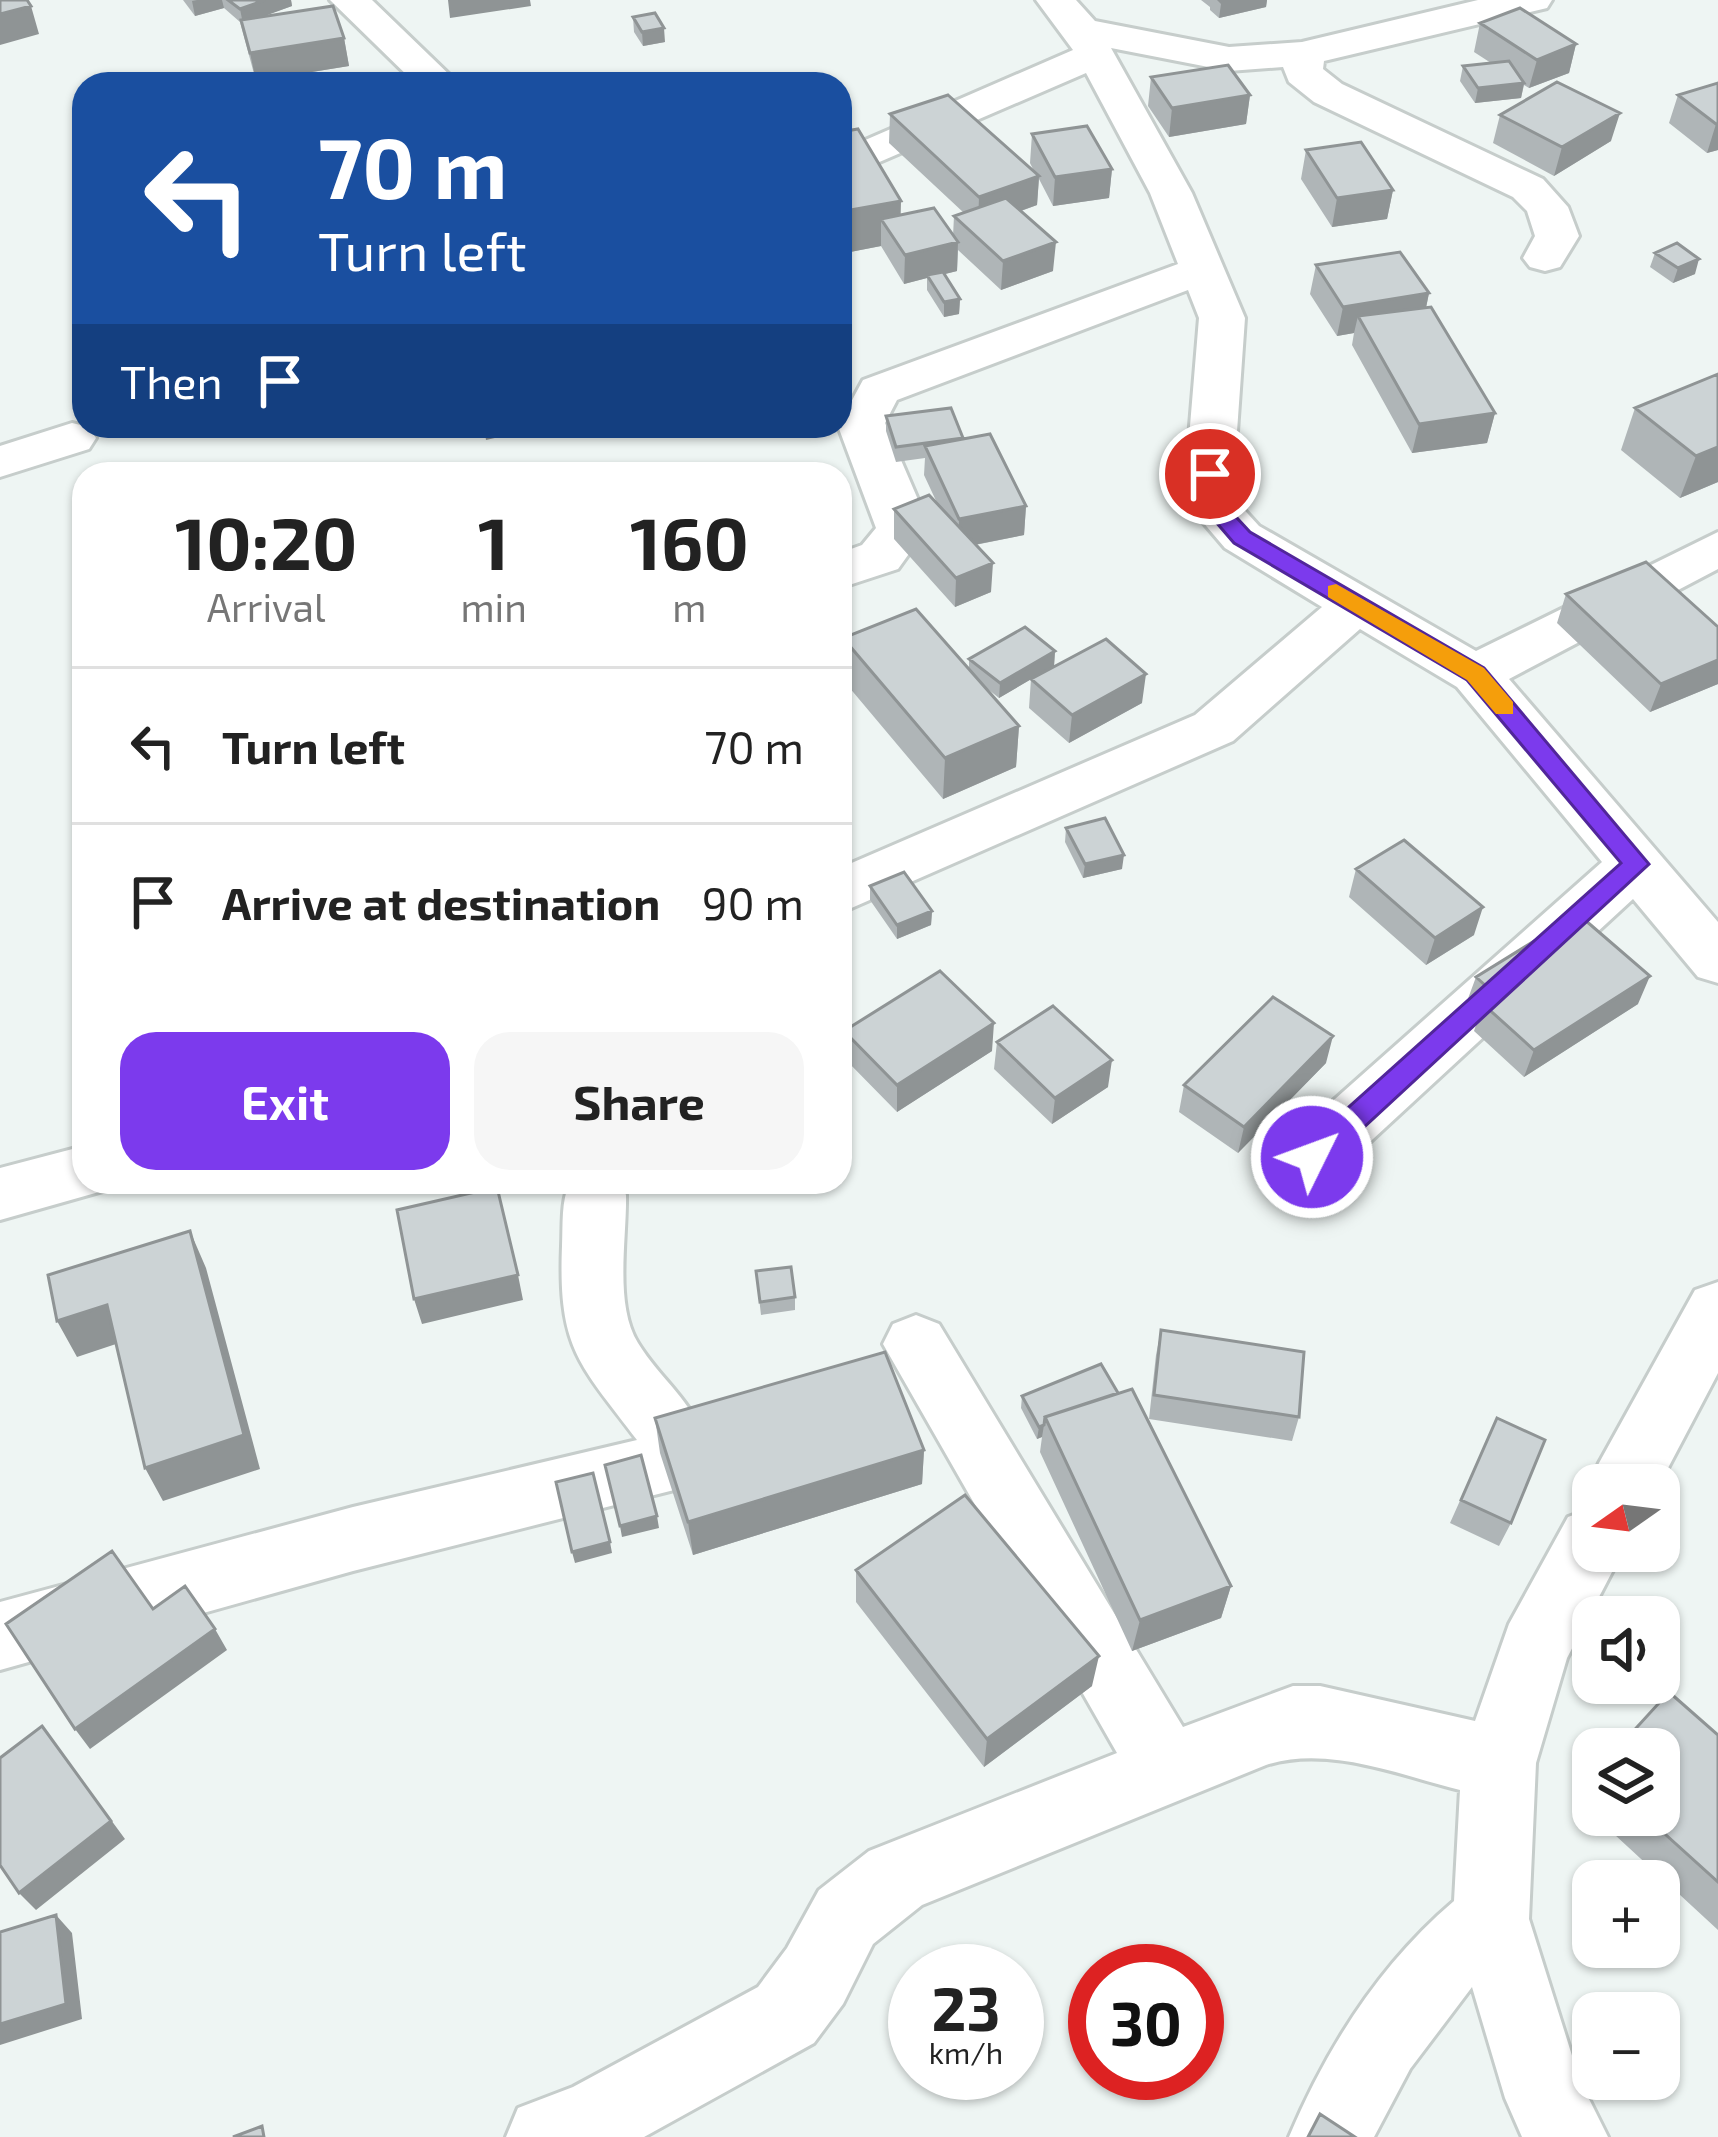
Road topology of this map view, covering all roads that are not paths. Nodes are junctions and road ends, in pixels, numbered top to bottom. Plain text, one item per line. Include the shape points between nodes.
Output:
1 (349, 0) edge
2 (1533, 0) edge
3 (1078, 28) edge
4 (1304, 54) junction
5 (426, 72) edge
6 (852, 159) edge
7 (1545, 258) dead end
8 (1204, 269) junction
9 (72, 438) dead end
10 (0, 462) edge
11 (1718, 548) edge
12 (852, 567) edge
13 (1357, 604) junction
14 (1475, 674) junction
15 (1636, 864) junction
16 (852, 887) edge
17 (1718, 961) edge
18 (1312, 1157) dead end
19 (72, 1175) edge
20 (0, 1194) edge
21 (595, 1195) dead end
22 (1718, 1310) edge
23 (916, 1344) dead end
24 (1634, 1464) edge
25 (1576, 1572) edge
26 (0, 1636) edge
27 (1499, 1763) junction
28 (1167, 1769) junction
29 (1491, 1919) junction
30 (547, 2137) edge
31 (1330, 2137) edge
32 (1567, 2137) edge

1 - 5 street
2 - 4 street
3 - 4 street via 1229,59
3 - 6 street
3 - 8 street
4 - 7 street via 1303,73 1317,87 1528,188 1547,207 1557,236
8 - 12 street via 879,390 861,423 869,457 898,504 901,530 880,557
8 - 13 street via 1222,318 1214,507 1242,537
9 - 10 street
11 - 14 street
13 - 14 street
13 - 16 street via 1214,728
14 - 15 street
15 - 17 street
15 - 18 street
19 - 20 street
21 - 26 street via 604,1347 672,1442 658,1466
22 - 24 street
23 - 28 street
25 - 27 street via 1534,1648
27 - 28 street via 1293,1721
27 - 29 street
28 - 30 street via 896,1878 847,1917 785,2015 592,2121
29 - 31 street via 1434,1969 1382,2041
29 - 32 street via 1545,2098

